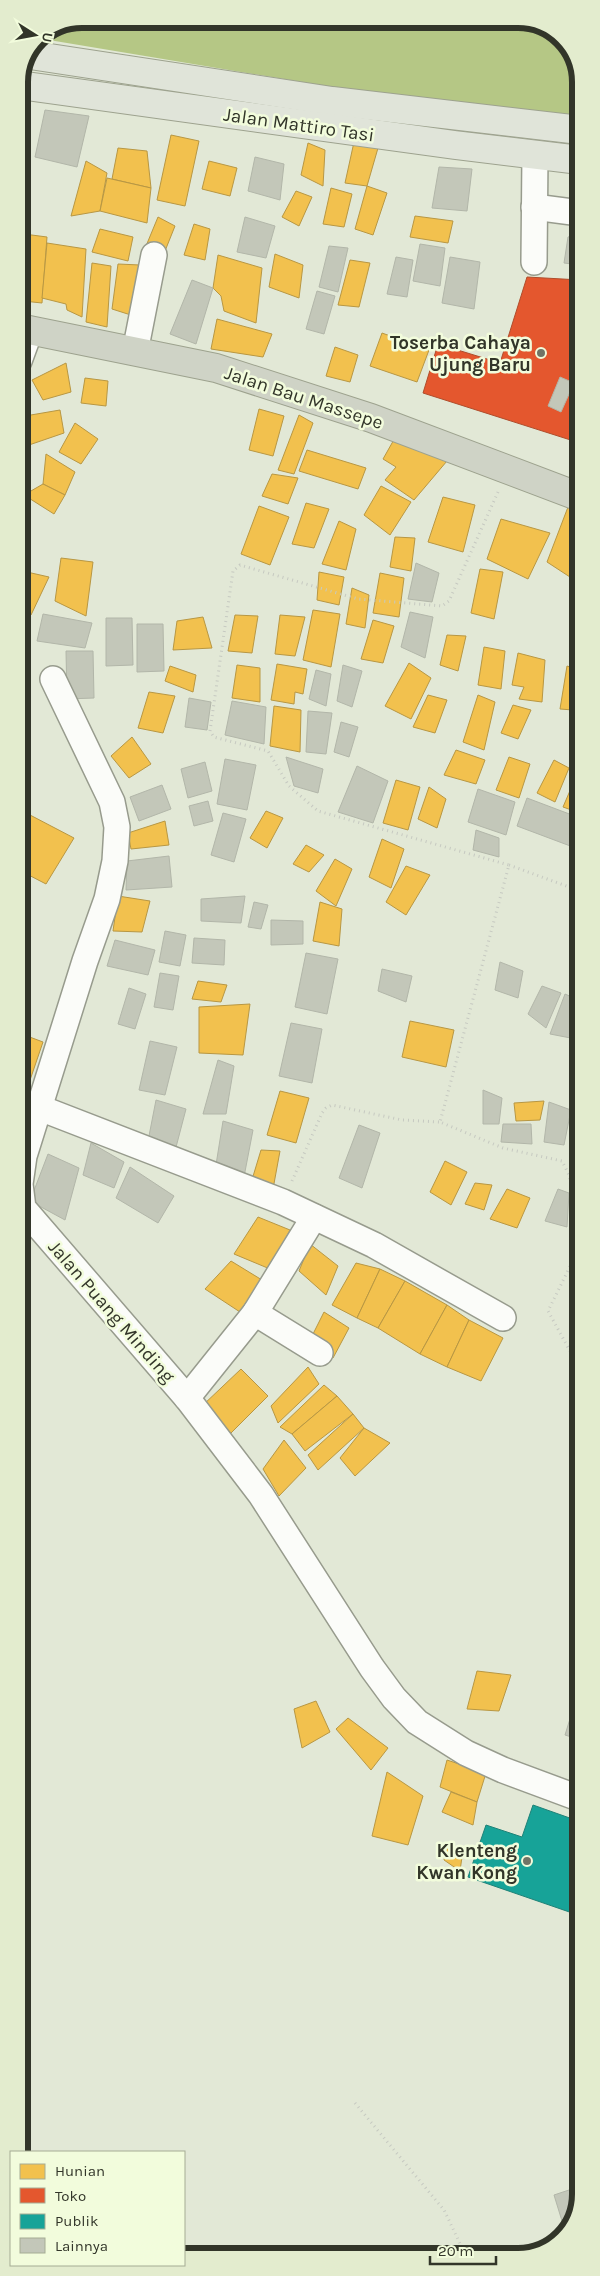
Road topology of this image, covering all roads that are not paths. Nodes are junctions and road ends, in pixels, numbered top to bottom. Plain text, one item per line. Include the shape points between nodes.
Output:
1 (60, 60) edge
2 (27, 86) edge
3 (332, 101) junction
4 (329, 128) junction
5 (572, 129) edge
6 (535, 154) junction
7 (572, 159) edge
8 (534, 207) junction
9 (572, 212) edge
10 (154, 256) dead end
11 (534, 262) dead end
12 (27, 330) edge
13 (136, 352) junction
14 (572, 494) edge
15 (53, 679) dead end
16 (40, 1108) junction
17 (27, 1147) edge
18 (27, 1213) edge
19 (314, 1217) junction
20 (255, 1313) junction
21 (503, 1318) dead end
22 (320, 1353) dead end
23 (187, 1398) junction
24 (572, 1796) edge

1 - 3 main road, Jalan Mattiro Tasi
2 - 4 main road, Jalan Mattiro Tasi
3 - 4 main road
3 - 5 main road, Jalan Mattiro Tasi
4 - 6 main road, Jalan Mattiro Tasi
6 - 7 main road, Jalan Mattiro Tasi
6 - 8 street
8 - 9 street
8 - 11 street
10 - 13 street
12 - 13 highway, Jalan Bau Massepe
13 - 14 highway, Jalan Bau Massepe via 216,368 371,418
15 - 16 street, Jalan Puang Minding via 103,778 117,827 115,861 107,899
16 - 17 street, Jalan Puang Minding
16 - 19 street
18 - 23 street, Jalan Puang Minding
19 - 20 street
19 - 21 street via 374,1245
20 - 22 street
20 - 23 street
23 - 24 street, Jalan Puang Minding via 261,1496 394,1698 412,1716 466,1753

